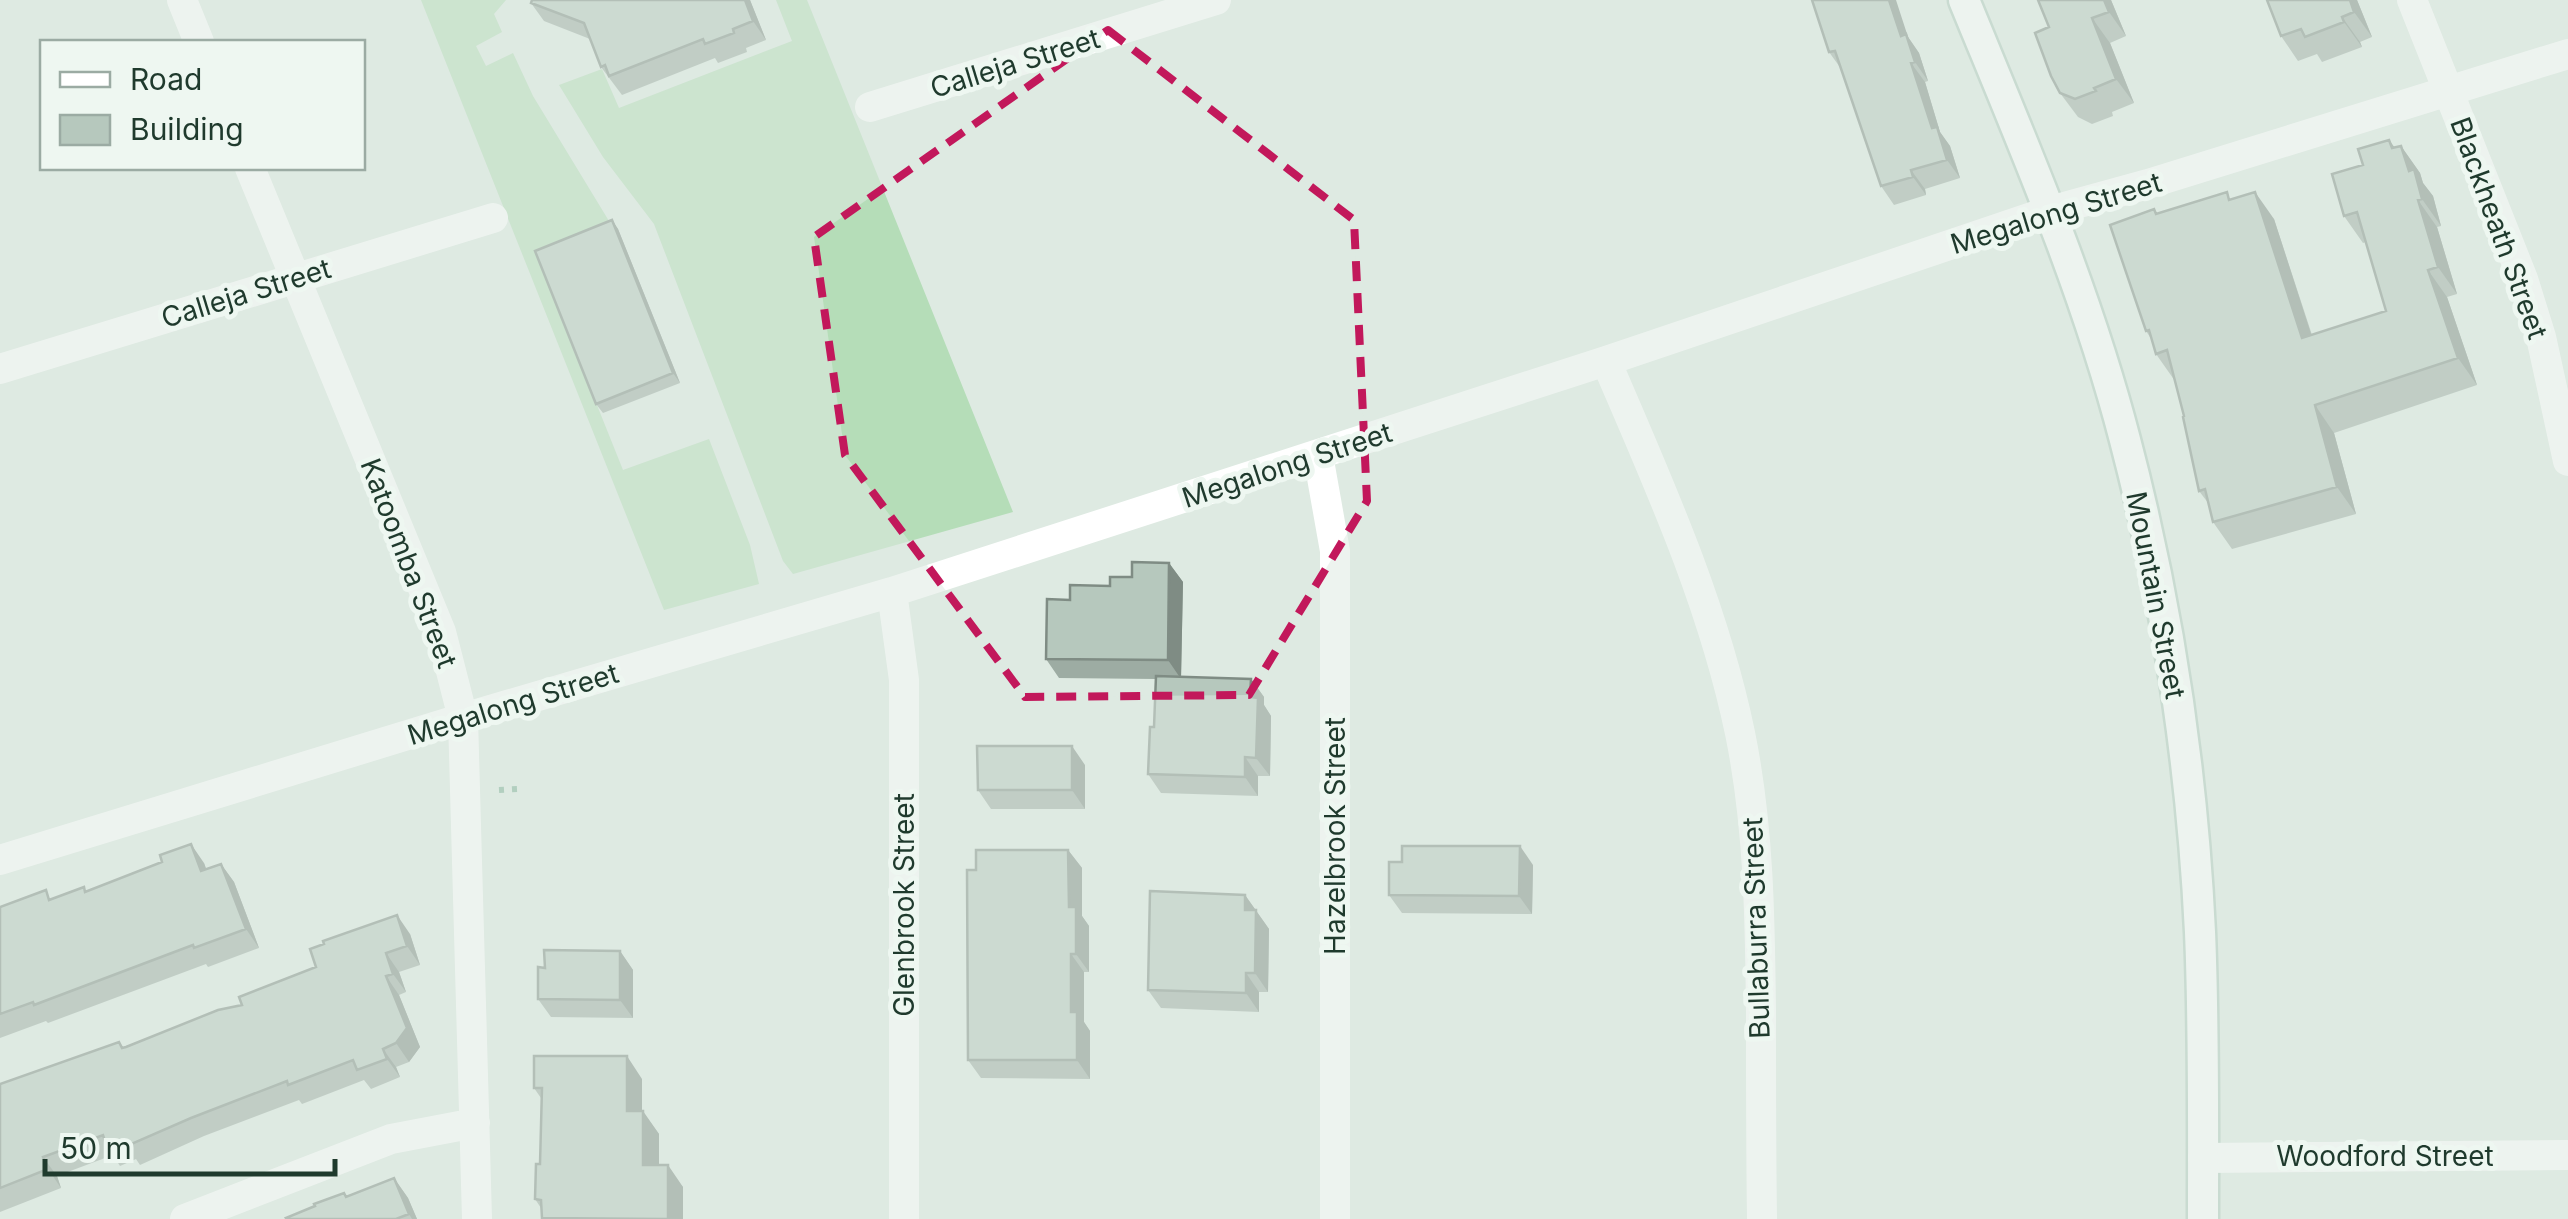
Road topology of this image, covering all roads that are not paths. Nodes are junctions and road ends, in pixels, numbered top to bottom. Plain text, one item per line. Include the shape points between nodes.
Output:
1 (182, 0) edge
2 (1216, 0) edge
3 (1964, 0) edge
4 (2412, 0) edge
5 (198, 40) edge
6 (2568, 54) edge
7 (2448, 91) junction
8 (870, 107) dead end
9 (251, 170) edge
10 (2050, 211) junction
11 (494, 218) dead end
12 (294, 278) junction
13 (1606, 361) junction
14 (0, 369) edge
15 (1318, 455) junction
16 (2568, 461) edge
17 (892, 592) junction
18 (463, 718) junction
19 (0, 860) edge
20 (475, 1123) junction
21 (2568, 1155) edge
22 (2203, 1158) junction
23 (185, 1219) edge
24 (477, 1219) edge
25 (904, 1219) edge
26 (1335, 1219) edge
27 (1762, 1219) edge
28 (2203, 1219) edge

1 - 5 street
2 - 8 street, Calleja Street
3 - 10 street, Mountain Street
4 - 7 street, Blackheath Street
6 - 7 street, Megalong Street
7 - 10 street, Megalong Street
7 - 16 street, Blackheath Street via 2523,279
9 - 12 street, Katoomba Street
10 - 13 street, Megalong Street
10 - 22 street, Mountain Street via 2124,437 2175,686 2200,932
11 - 12 street, Calleja Street
12 - 14 street, Calleja Street
12 - 18 street, Katoomba Street via 441,632
13 - 15 street, Megalong Street
13 - 27 street, Bullaburra Street via 1705,602 1740,734 1760,894
15 - 17 street, Megalong Street
15 - 26 street, Hazelbrook Street via 1334,552
17 - 18 street, Megalong Street
17 - 25 street, Glenbrook Street via 904,680
18 - 19 street, Megalong Street
18 - 20 street, Katoomba Street
20 - 23 street via 391,1139
20 - 24 street, Katoomba Street
21 - 22 street, Woodford Street
22 - 28 street, Mountain Street

